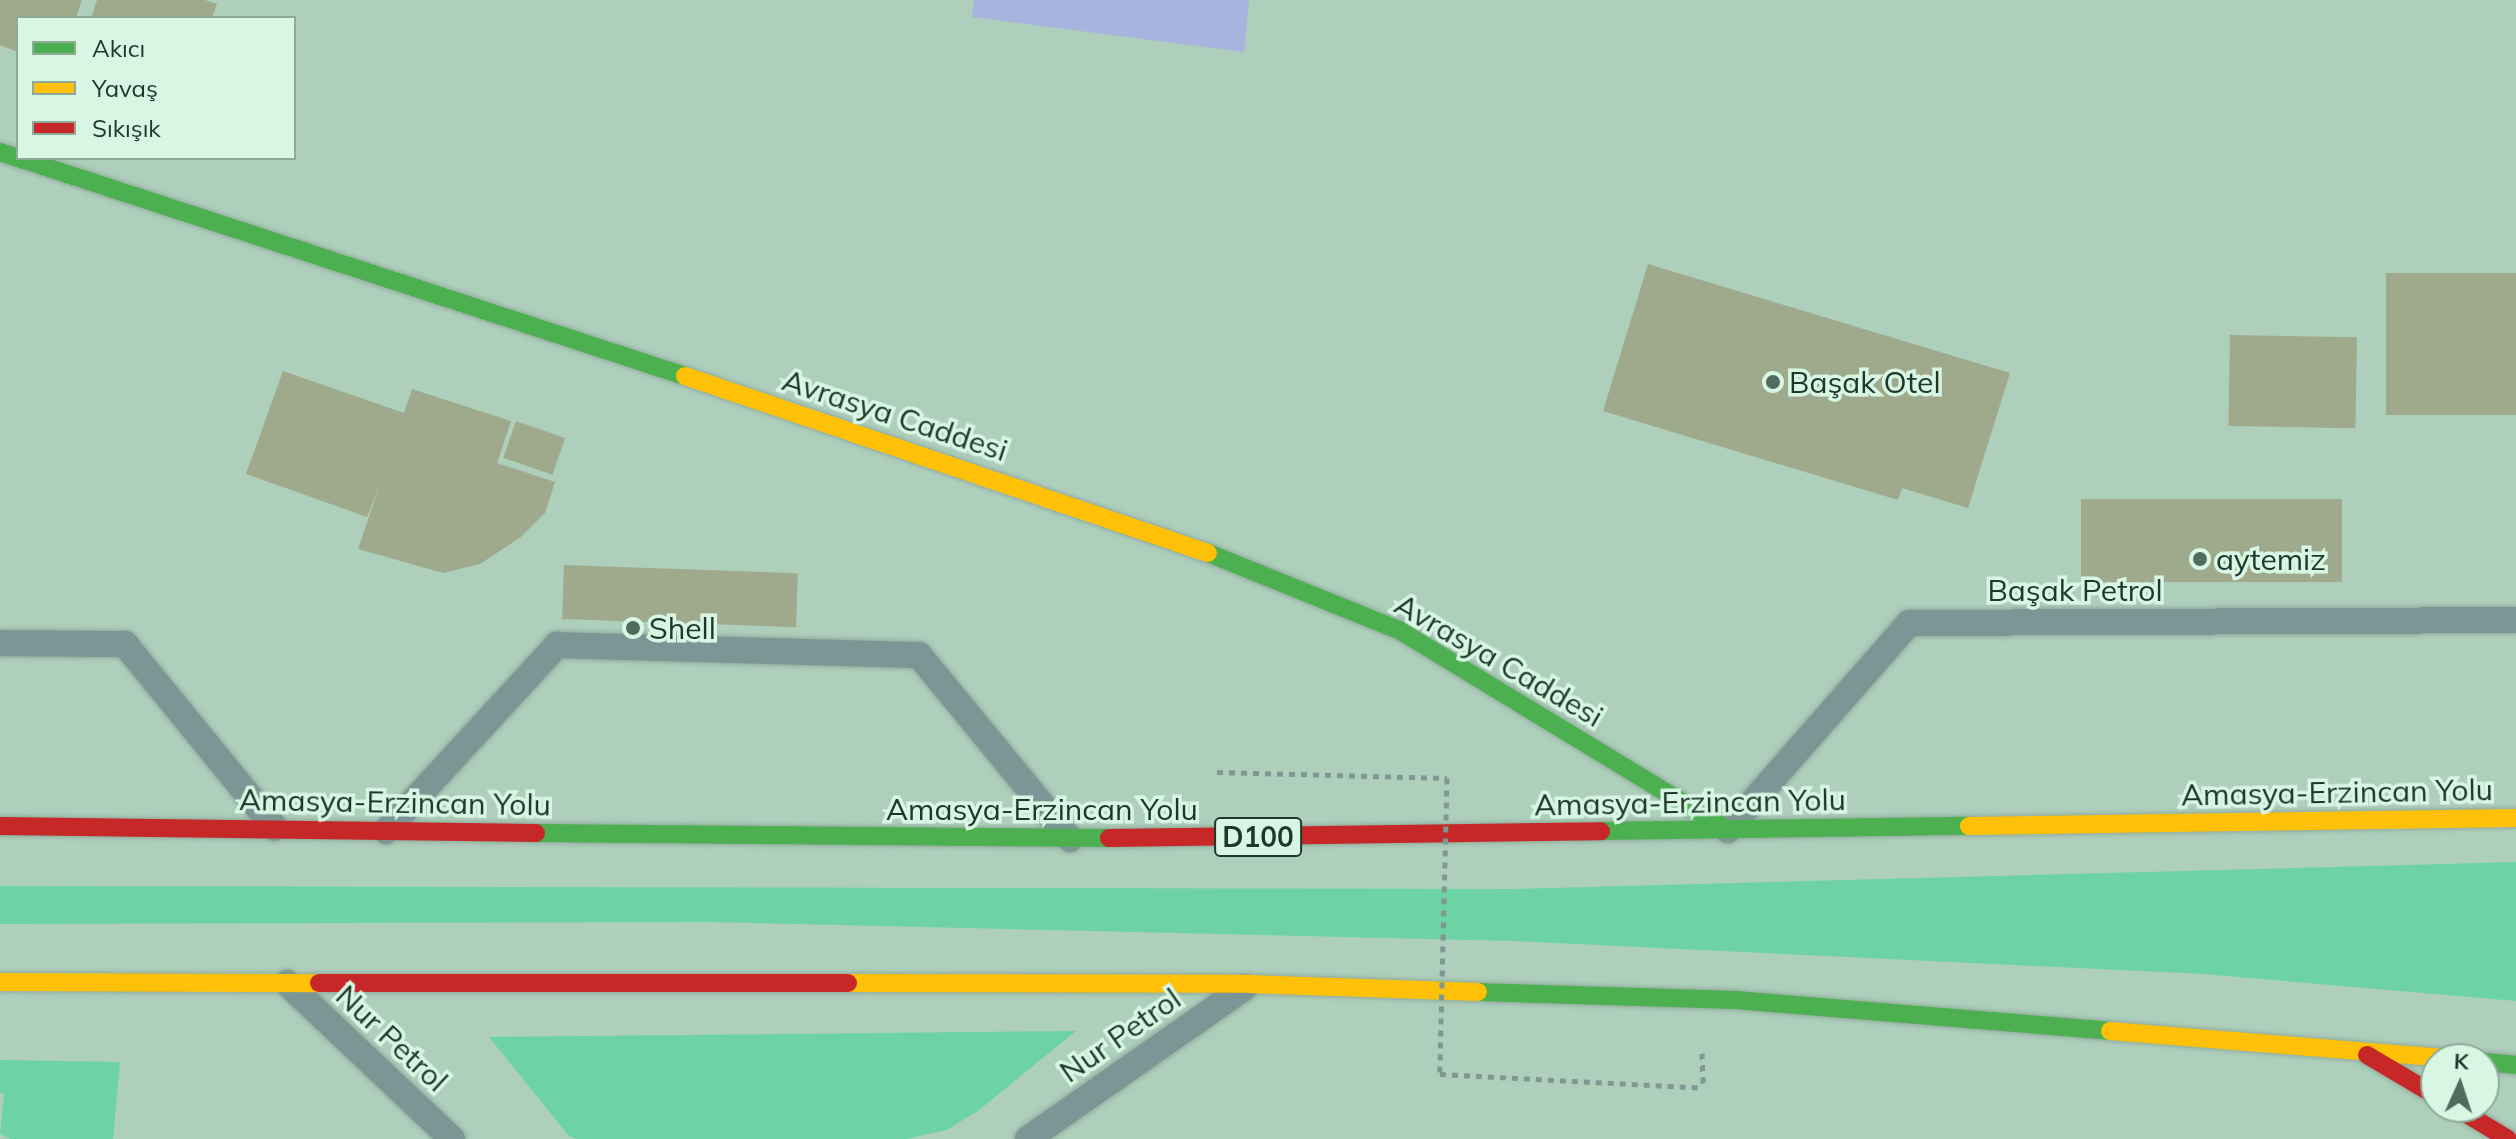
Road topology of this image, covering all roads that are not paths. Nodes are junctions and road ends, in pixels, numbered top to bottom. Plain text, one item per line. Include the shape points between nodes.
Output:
1 (24, 160) edge
2 (2516, 620) edge
3 (0, 643) edge
4 (2516, 818) edge
5 (0, 826) edge
6 (275, 828) junction
7 (1728, 830) junction
8 (386, 831) junction
9 (1070, 839) junction
10 (0, 982) edge
11 (287, 983) junction
12 (1249, 984) junction
13 (2355, 1048) junction
14 (2420, 1055) edge
15 (2420, 1087) edge
16 (2482, 1123) edge
17 (452, 1139) edge
18 (1028, 1139) edge
19 (2508, 1139) edge

1 - 7 main road, Avrasya Caddesi via 1032,490 1258,571 1411,637
2 - 7 lane, Başak Petrol via 1909,623
3 - 6 lane via 125,644
4 - 7 main road, Amasya-Erzincan Yolu / D100
5 - 6 main road, Amasya-Erzincan Yolu / D100
6 - 8 main road, Amasya-Erzincan Yolu / D100
7 - 9 main road, Amasya-Erzincan Yolu / D100
8 - 9 main road, Amasya-Erzincan Yolu / D100
8 - 9 lane via 557,645 919,655
10 - 11 main road
11 - 12 main road
11 - 17 lane, Nur Petrol
12 - 13 main road via 1735,1000
12 - 18 lane, Nur Petrol
13 - 14 main road
13 - 15 main road
16 - 19 main road

